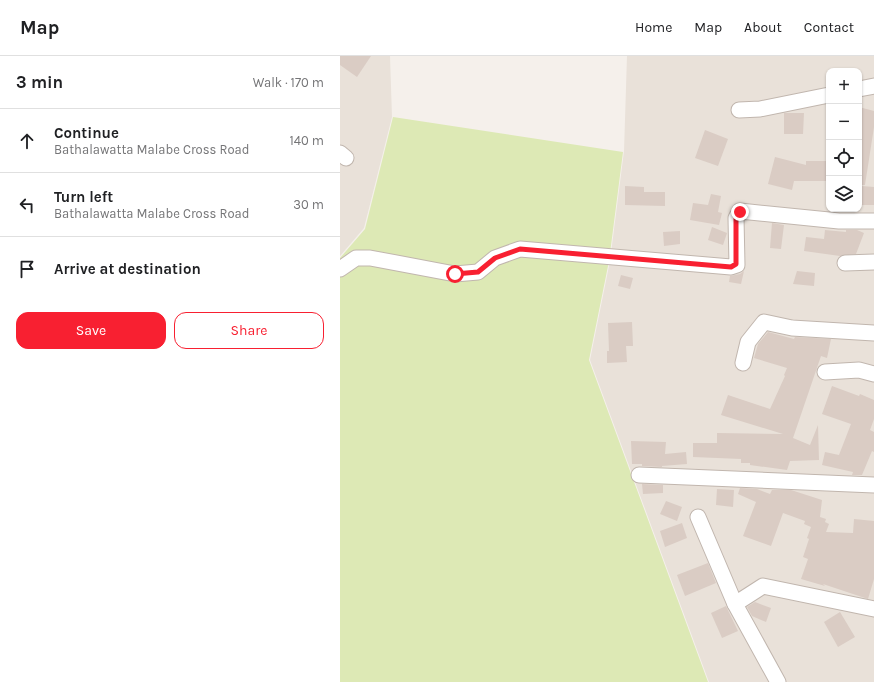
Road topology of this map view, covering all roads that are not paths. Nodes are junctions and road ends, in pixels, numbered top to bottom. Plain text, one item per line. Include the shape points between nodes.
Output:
1 (874, 86) edge
2 (862, 88) edge
3 (826, 96) edge
4 (739, 110) dead end
5 (835, 215) edge
6 (874, 221) edge
7 (874, 262) edge
8 (845, 263) dead end
9 (340, 269) edge
10 (874, 333) edge
11 (743, 363) dead end
12 (825, 372) dead end
13 (874, 374) edge
14 (639, 475) dead end
15 (874, 486) edge
16 (698, 517) dead end
17 (735, 604) junction
18 (874, 609) edge
19 (778, 682) edge

1 - 2 street
3 - 4 street via 760,110
5 - 6 street
5 - 9 street via 740,212 736,218 736,264 731,267 520,249 495,258 478,272 455,274 370,258 356,258
7 - 8 street
10 - 11 street via 792,328 764,322 748,342
12 - 13 street via 859,370
14 - 15 street
16 - 17 street
17 - 18 street via 762,586
17 - 19 street

